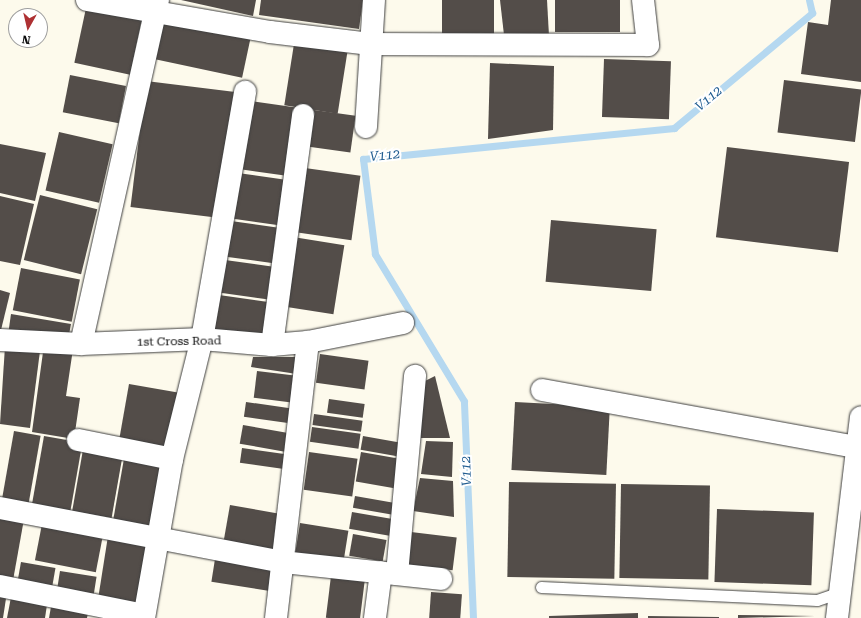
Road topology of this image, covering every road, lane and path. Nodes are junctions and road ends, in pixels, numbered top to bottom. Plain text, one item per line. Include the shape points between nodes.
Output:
1 (87, 0) edge
2 (374, 0) edge
3 (644, 0) edge
4 (157, 6) edge
5 (370, 44) junction
6 (245, 92) dead end
7 (304, 115) dead end
8 (366, 127) dead end
9 (403, 323) dead end
10 (202, 339) junction
11 (0, 340) edge
12 (308, 342) junction
13 (81, 344) junction
14 (272, 345) junction
15 (415, 376) dead end
16 (542, 390) dead end
17 (861, 417) edge
18 (78, 440) dead end
19 (859, 448) edge
20 (172, 459) junction
21 (0, 508) edge
22 (158, 539) junction
23 (283, 562) junction
24 (389, 573) junction
25 (441, 579) dead end
26 (0, 586) edge
27 (541, 587) dead end
28 (840, 592) junction
29 (144, 616) edge
30 (276, 618) edge
31 (376, 618) edge
32 (837, 618) edge

1 - 4 street
2 - 5 street
3 - 5 street via 648,45
4 - 5 street via 270,32
4 - 13 street
5 - 8 street
6 - 10 street
7 - 14 street
9 - 12 street, 1st Cross Road
10 - 13 street, 1st Cross Road
10 - 14 street, 1st Cross Road
10 - 20 street
11 - 13 street, 1st Cross Road
12 - 14 street, 1st Cross Road
12 - 23 street
15 - 24 street
16 - 19 street
17 - 19 street
18 - 20 street
19 - 28 street
20 - 22 street
21 - 22 street
22 - 23 street
22 - 29 street
23 - 24 street
23 - 30 street
24 - 25 street
24 - 31 street
26 - 29 street
27 - 28 lane via 817,600
28 - 32 street

